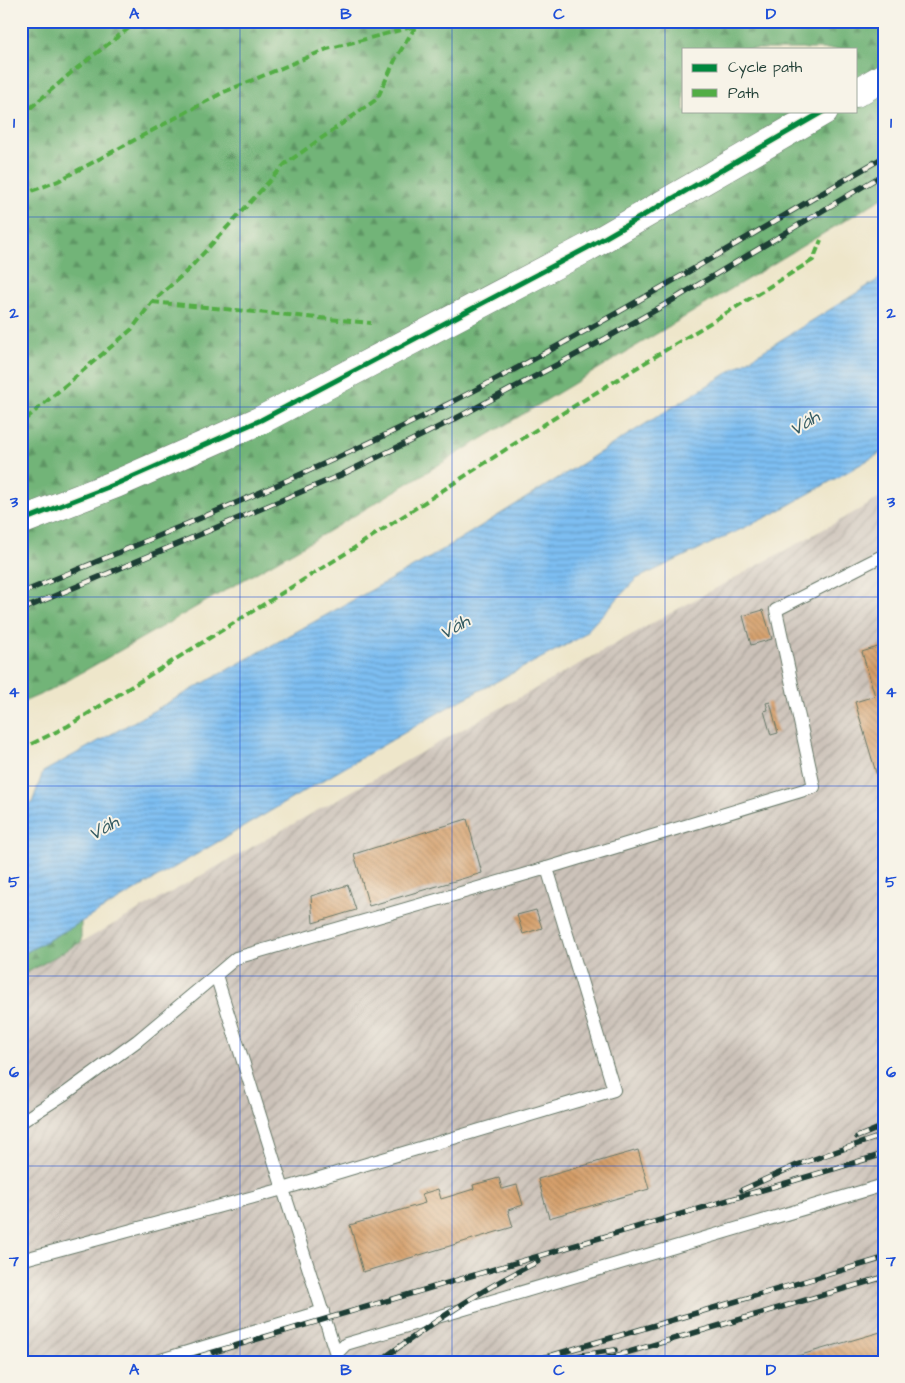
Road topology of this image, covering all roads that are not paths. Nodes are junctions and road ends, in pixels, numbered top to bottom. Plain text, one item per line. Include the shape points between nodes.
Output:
1 (884, 77) edge
2 (858, 92) edge
3 (822, 112) edge
4 (21, 521) edge
5 (884, 555) edge
6 (547, 868) junction
7 (216, 975) junction
8 (21, 1122) edge
9 (884, 1185) edge
10 (283, 1189) junction
11 (21, 1260) edge
12 (323, 1311) junction
13 (336, 1358) edge
14 (154, 1362) edge

1 - 2 street
3 - 4 street via 587,248 261,420 116,484
5 - 6 lane via 776,610 814,787
6 - 7 lane via 236,958
6 - 10 lane via 614,1090
7 - 8 lane via 137,1041 66,1094
7 - 10 lane
9 - 13 lane via 346,1344
10 - 11 lane
10 - 12 lane
12 - 13 lane
12 - 14 lane

